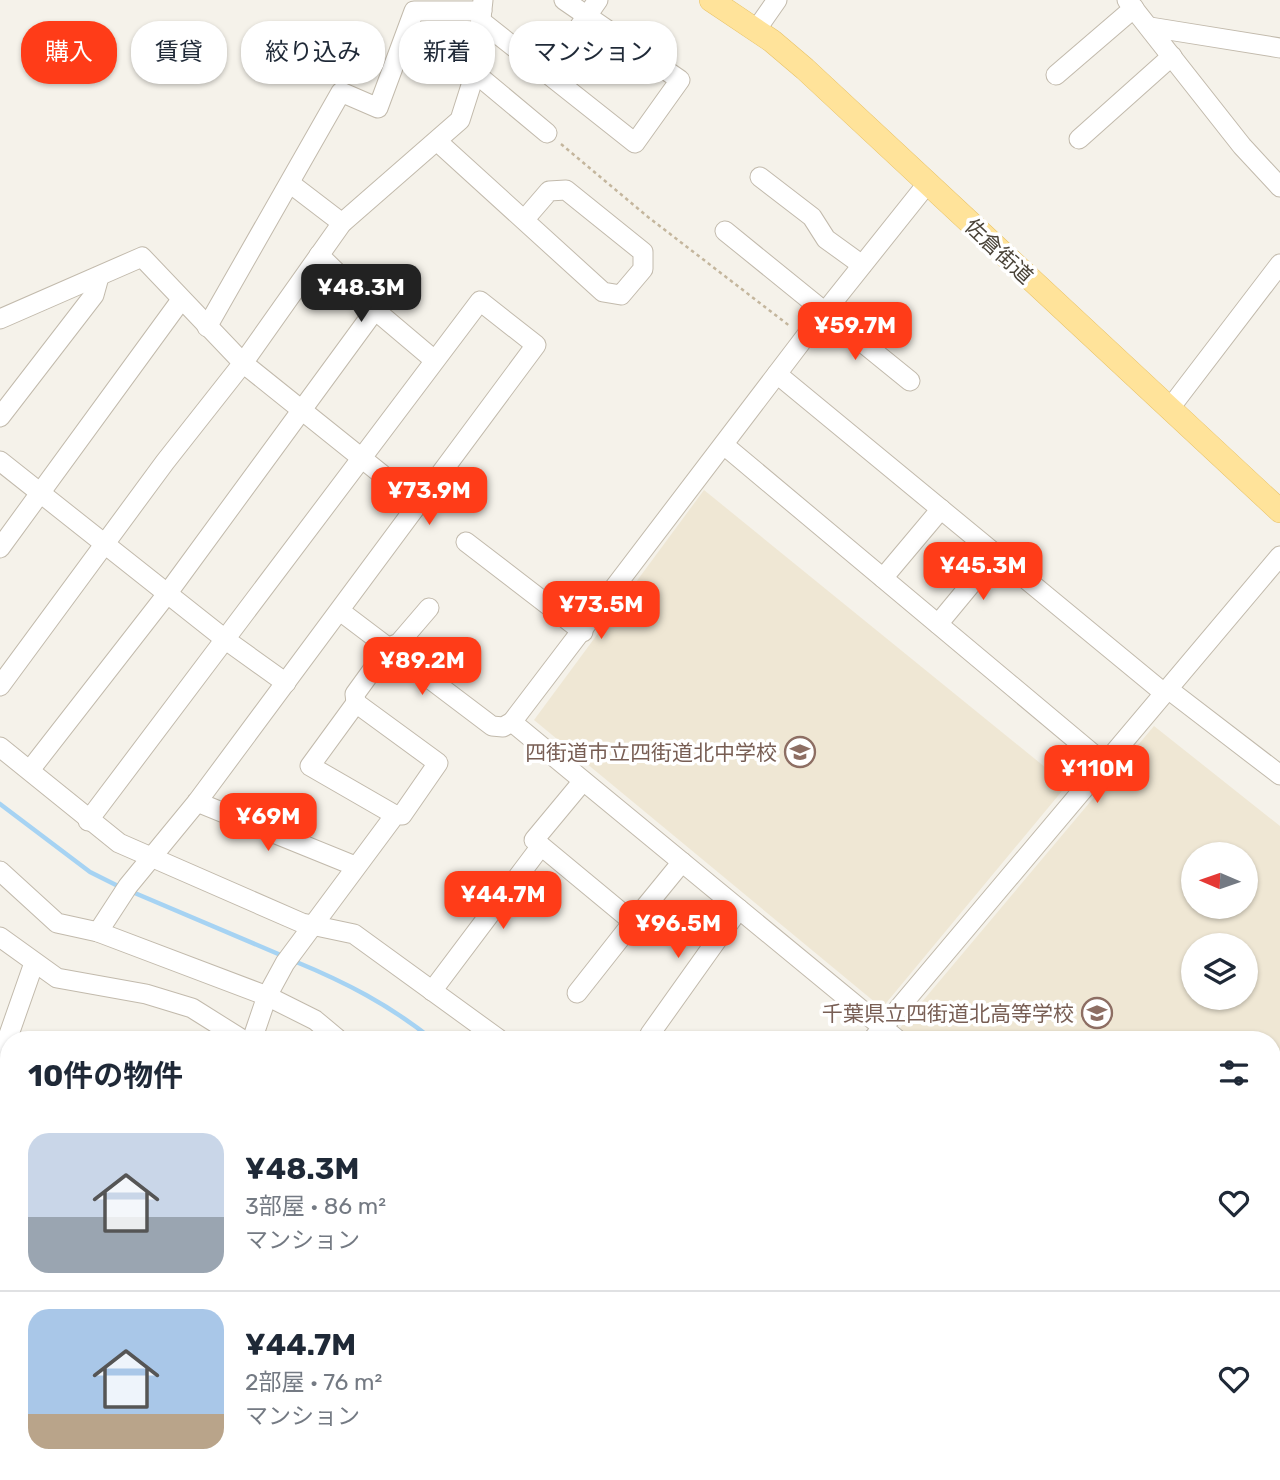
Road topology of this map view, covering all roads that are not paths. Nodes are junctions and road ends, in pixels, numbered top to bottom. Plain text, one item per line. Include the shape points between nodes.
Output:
1 (564, 0) edge
2 (711, 0) edge
3 (777, 0) edge
4 (1130, 4) edge
5 (593, 8) edge
6 (482, 11) edge
7 (609, 21) edge
8 (1150, 27) junction
9 (756, 30) junction
10 (509, 37) edge
11 (1276, 42) edge
12 (1172, 55) junction
13 (1056, 75) dead end
14 (677, 78) edge
15 (471, 84) edge
16 (488, 84) edge
17 (561, 84) edge
18 (547, 133) road end
19 (1079, 139) dead end
20 (438, 142) junction
21 (760, 177) dead end
22 (290, 184) junction
23 (927, 184) junction
24 (1280, 187) edge
25 (524, 220) junction
26 (342, 223) junction
27 (725, 232) dead end
28 (319, 255) junction
29 (1280, 264) edge
30 (862, 265) junction
31 (99, 278) junction
32 (181, 300) junction
33 (375, 310) junction
34 (825, 312) junction
35 (0, 319) edge
36 (207, 327) junction
37 (433, 359) junction
38 (243, 363) junction
39 (777, 374) junction
40 (910, 381) dead end
41 (1170, 408) junction
42 (300, 412) junction
43 (0, 417) edge
44 (723, 445) junction
45 (361, 457) junction
46 (0, 461) edge
47 (41, 491) junction
48 (420, 505) junction
49 (941, 509) junction
50 (1280, 511) edge
51 (467, 542) dead end
52 (106, 544) junction
53 (0, 548) edge
54 (996, 554) junction
55 (1280, 556) edge
56 (883, 579) junction
57 (167, 593) junction
58 (429, 608) dead end
59 (340, 611) junction
60 (938, 624) junction
61 (583, 632) junction
62 (226, 640) junction
63 (390, 647) junction
64 (286, 683) junction
65 (0, 686) edge
66 (1166, 691) junction
67 (356, 703) junction
68 (512, 722) junction
69 (0, 747) edge
70 (1105, 764) junction
71 (30, 770) junction
72 (1280, 775) edge
73 (583, 781) junction
74 (197, 802) junction
75 (395, 815) junction
76 (88, 821) junction
77 (541, 846) junction
78 (150, 858) junction
79 (682, 862) junction
80 (355, 866) junction
81 (0, 872) edge
82 (739, 909) junction
83 (633, 922) junction
84 (313, 925) junction
85 (98, 932) junction
86 (0, 937) edge
87 (34, 963) junction
88 (432, 991) junction
89 (577, 993) dead end
90 (267, 996) junction
91 (10, 1031) edge
92 (229, 1031) edge
93 (255, 1031) edge
94 (329, 1031) edge
95 (488, 1031) edge
96 (652, 1031) edge
97 (879, 1031) edge
98 (887, 1031) edge

1 - 5 street
2 - 9 main road, 佐倉街道
3 - 9 street
4 - 8 street
4 - 13 street
5 - 7 street
6 - 10 street
6 - 22 street via 414,11 378,108 341,92
8 - 11 street
8 - 12 street
9 - 23 main road, 佐倉街道 via 805,69
12 - 19 street
12 - 24 street
14 - 17 street via 680,80 635,143
15 - 20 street via 460,120
16 - 18 street
20 - 25 street
20 - 26 street
21 - 30 street via 812,217 826,239
22 - 26 street
22 - 36 street
23 - 30 street
23 - 41 main road, 佐倉街道
25 - 25 street via 603,292 621,295 643,269 643,253 566,190 549,191
26 - 28 street
27 - 34 street
28 - 33 street
28 - 38 street
29 - 41 street
30 - 34 street
31 - 32 street via 142,257
31 - 35 street
31 - 43 street via 94,295
32 - 36 street
32 - 47 street
33 - 37 street
33 - 42 street
34 - 39 street
34 - 40 street
36 - 38 street
37 - 45 street
37 - 48 street via 480,301 536,345
38 - 42 street
38 - 52 street
39 - 44 street
39 - 49 street
41 - 50 main road, 佐倉街道
42 - 45 street
42 - 57 street
44 - 56 street
44 - 61 street
45 - 48 street
45 - 62 street
46 - 47 street
47 - 52 street
47 - 53 street
48 - 59 street
49 - 54 street
49 - 56 street
51 - 61 street
52 - 57 street
52 - 65 street
54 - 60 street
54 - 66 street
55 - 66 street
56 - 60 street
57 - 62 street
57 - 71 street
58 - 63 street via 399,643
59 - 63 street
59 - 64 street
60 - 70 street
61 - 68 street
62 - 64 street
62 - 76 street
63 - 67 street via 355,694
63 - 68 street via 492,726
64 - 74 street
66 - 70 street
66 - 72 street
67 - 75 street via 438,763 402,815
67 - 75 street via 310,766
68 - 73 street
69 - 71 street
70 - 98 street
71 - 76 street
73 - 77 street via 534,840
73 - 79 street
74 - 78 street
74 - 80 street
75 - 80 street
76 - 78 street
77 - 83 street
77 - 88 street
78 - 84 street
78 - 85 street
79 - 82 street
79 - 83 street
80 - 84 street
81 - 85 street via 57,923
82 - 96 street
82 - 97 street
83 - 89 street
84 - 88 street via 354,934
84 - 90 street
85 - 90 street
86 - 87 street
87 - 91 street
87 - 92 street via 57,978 146,994 192,1008
88 - 95 street
90 - 93 street
90 - 94 street

